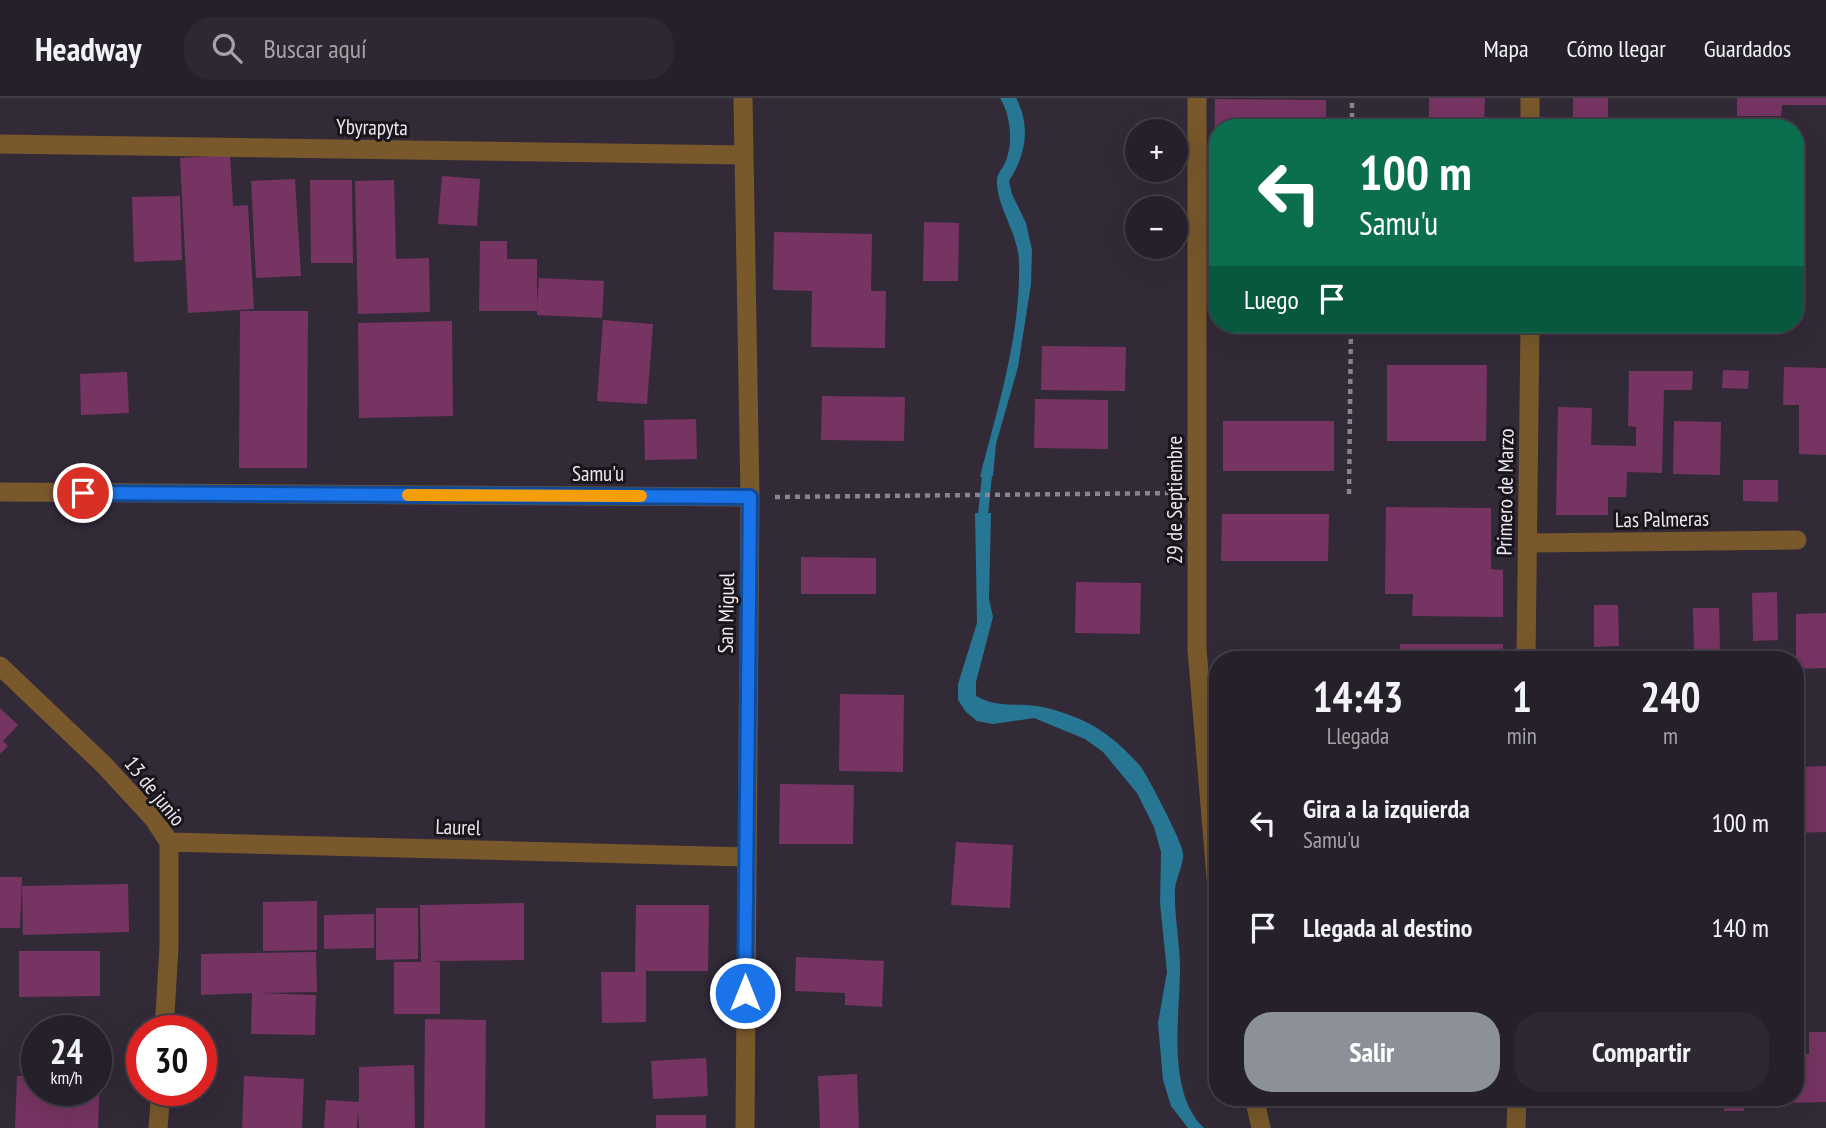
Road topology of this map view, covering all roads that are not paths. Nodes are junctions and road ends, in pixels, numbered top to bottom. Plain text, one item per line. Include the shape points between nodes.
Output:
1 (743, 98) edge
2 (1197, 98) edge
3 (1530, 98) edge
4 (1531, 119) edge
5 (0, 144) edge
6 (744, 155) junction
7 (1530, 333) edge
8 (0, 492) edge
9 (750, 497) junction
10 (1797, 540) dead end
11 (1528, 543) junction
12 (1527, 651) edge
13 (0, 666) edge
14 (1209, 793) edge
15 (169, 842) junction
16 (746, 857) junction
17 (165, 1015) edge
18 (159, 1106) edge
19 (1256, 1106) edge
20 (1517, 1106) edge
21 (158, 1128) edge
22 (745, 1128) edge
23 (1261, 1128) edge
24 (1516, 1128) edge

1 - 6 street, San Miguel
2 - 14 street, 29 de Septiembre via 1197,649
3 - 4 street
5 - 6 street, Ybyrapyta
6 - 9 street, San Miguel
7 - 11 street, Primero de Marzo
8 - 9 street, Samu'u
9 - 16 street, San Miguel
10 - 11 street, Las Palmeras
11 - 12 street, Primero de Marzo
13 - 15 street, 13 de junio via 104,765
15 - 16 street, Laurel
15 - 17 street, 13 de junio
16 - 22 street, San Miguel
18 - 21 street
19 - 23 street
20 - 24 street

